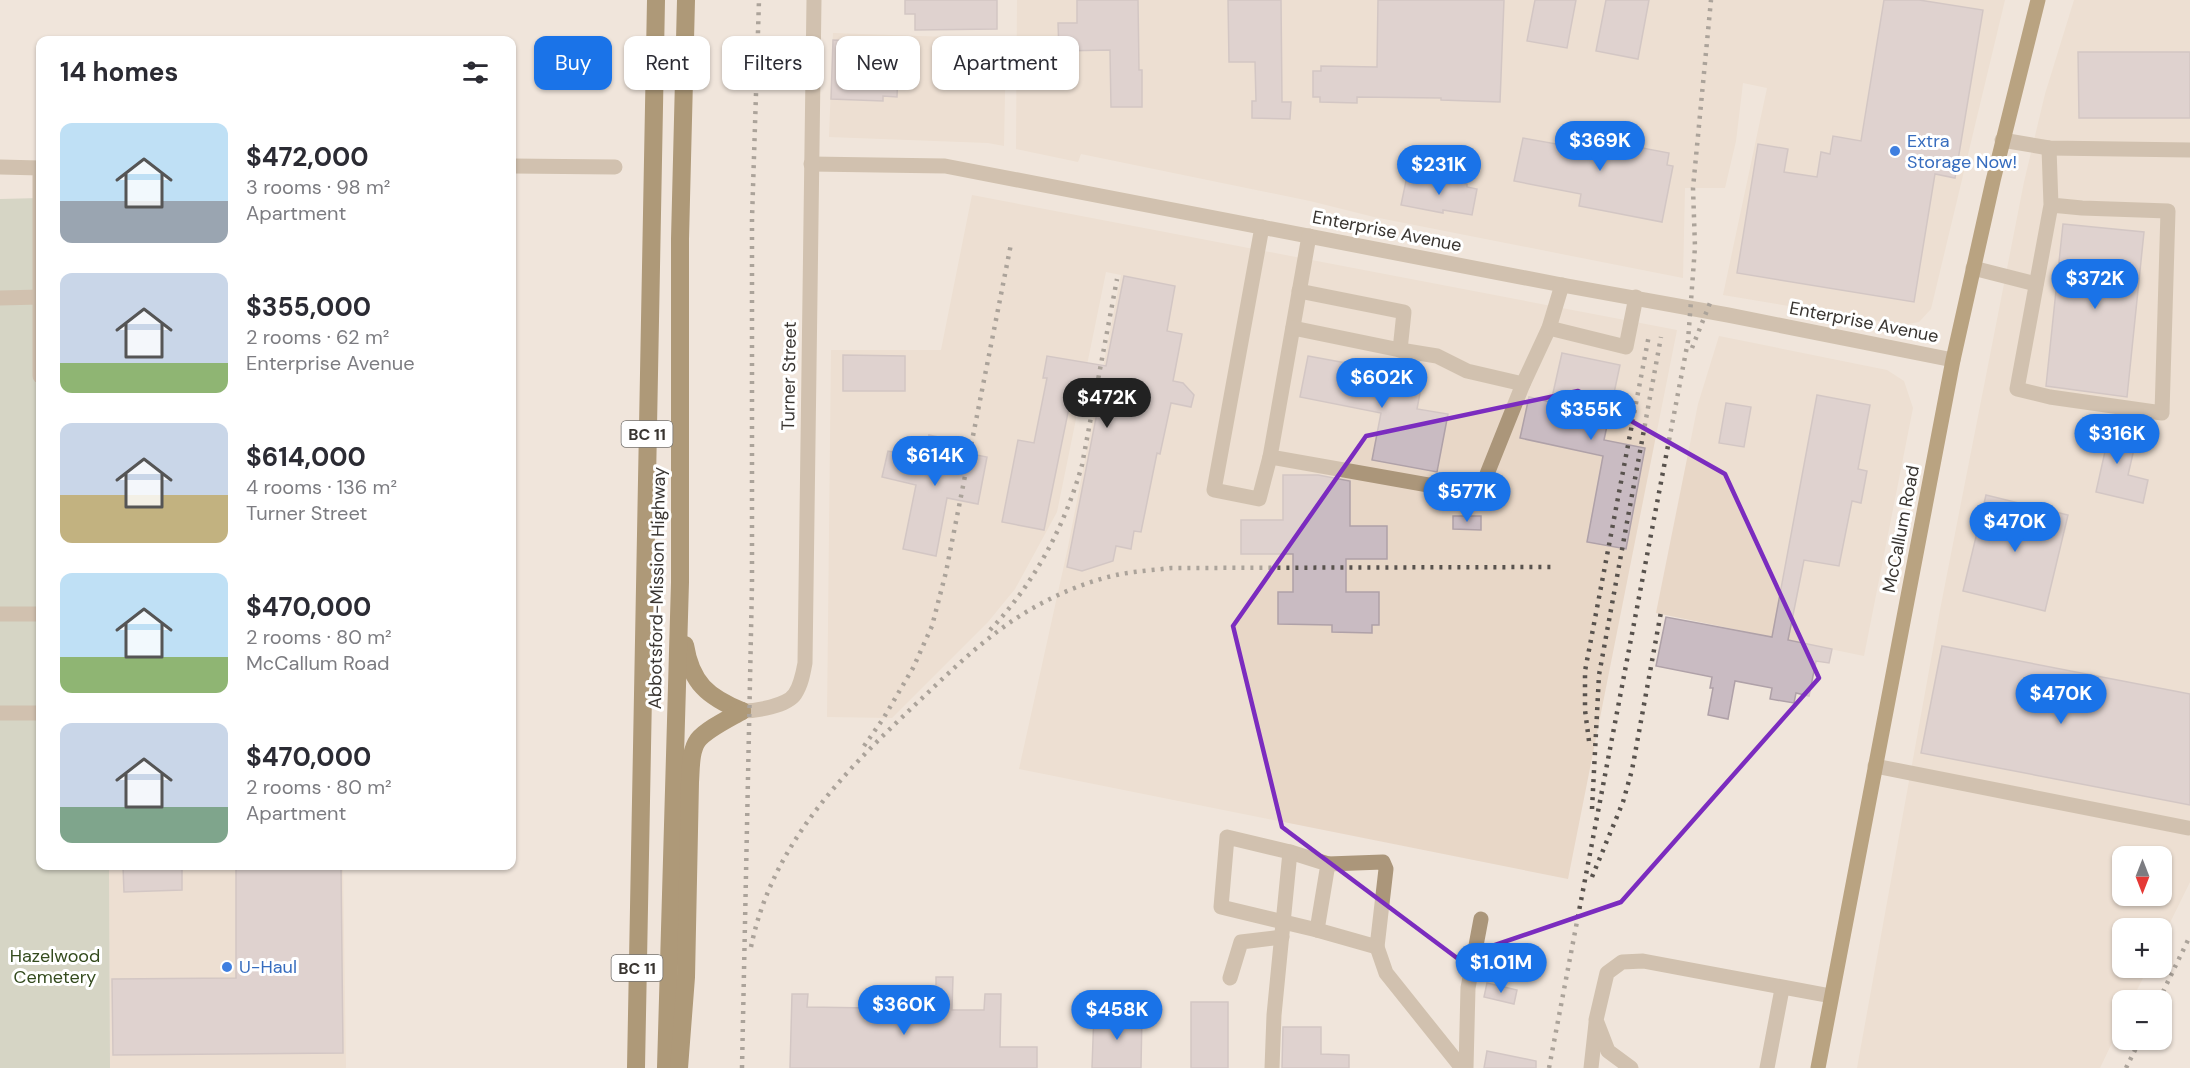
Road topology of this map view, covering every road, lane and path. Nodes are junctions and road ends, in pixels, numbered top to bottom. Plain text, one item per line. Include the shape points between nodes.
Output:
1 (656, 0) edge
2 (686, 0) edge
3 (814, 0) edge
4 (2038, 0) edge
5 (2002, 140) junction
6 (2049, 148) junction
7 (2190, 150) edge
8 (811, 164) junction
9 (516, 166) edge
10 (0, 167) edge
11 (615, 167) dead end
12 (36, 168) edge
13 (2051, 205) junction
14 (1262, 227) junction
15 (1309, 236) junction
16 (1973, 268) junction
17 (2036, 284) junction
18 (1562, 285) junction
19 (1299, 291) junction
20 (36, 297) edge
21 (1636, 297) junction
22 (0, 298) edge
23 (1293, 328) junction
24 (1549, 328) junction
25 (1400, 350) junction
26 (1953, 360) junction
27 (1523, 384) junction
28 (1270, 457) junction
29 (680, 582) junction
30 (0, 614) edge
31 (36, 614) edge
32 (742, 711) junction
33 (0, 713) edge
34 (36, 713) edge
35 (1875, 766) junction
36 (2188, 828) dead end
37 (1290, 852) junction
38 (1328, 864) junction
39 (1480, 919) dead end
40 (1283, 921) junction
41 (1317, 930) junction
42 (1282, 937) junction
43 (1377, 947) junction
44 (1230, 978) dead end
45 (1782, 989) junction
46 (1831, 996) junction
47 (1596, 1020) junction
48 (636, 1068) edge
49 (666, 1068) edge
50 (679, 1068) edge
51 (1272, 1068) edge
52 (1464, 1068) edge
53 (1591, 1068) edge
54 (1630, 1068) edge
55 (1767, 1068) edge
56 (1818, 1068) edge

1 - 48 highway, Abbotsford-Mission Highway / BC 11
2 - 29 highway, Abbotsford-Mission Highway / BC 11 via 680,239
3 - 8 street, Turner Street
4 - 5 main road, McCallum Road
5 - 6 street
5 - 16 main road, McCallum Road
6 - 7 street
6 - 13 street
8 - 14 street, Enterprise Avenue via 945,166
8 - 32 street, Turner Street via 805,663 794,697 776,706
9 - 11 street
10 - 12 street
13 - 17 street
13 - 17 street via 2168,212 2162,413 2017,390
14 - 15 street, Enterprise Avenue
14 - 28 street via 1214,490 1259,499
15 - 18 street, Enterprise Avenue
15 - 19 street
16 - 17 street
16 - 26 main road, McCallum Road
18 - 21 street, Enterprise Avenue
18 - 24 street
19 - 23 street
19 - 25 street via 1404,312
20 - 22 street
21 - 24 street via 1626,348
21 - 26 street, Enterprise Avenue
23 - 25 street
23 - 28 street
24 - 27 street
25 - 27 street via 1437,356 1467,371
26 - 35 main road, McCallum Road
27 - 28 street via 1479,494
29 - 32 highway via 691,671 704,690
29 - 49 highway, Abbotsford-Mission Highway / BC 11
30 - 31 street
32 - 50 highway via 698,740 692,755 686,977
33 - 34 street
35 - 36 street
35 - 46 main road, McCallum Road
37 - 38 street
37 - 40 street
37 - 40 street via 1227,837 1221,907
38 - 41 street
38 - 43 street via 1383,862 1386,869
39 - 52 street via 1468,988
40 - 41 street
40 - 42 street
41 - 43 street
42 - 44 street via 1241,942
42 - 51 street
43 - 52 street via 1386,973
45 - 46 street
45 - 47 street via 1643,961 1622,962 1607,973
45 - 55 street
46 - 56 main road, McCallum Road
47 - 53 street
47 - 54 street via 1608,1051

